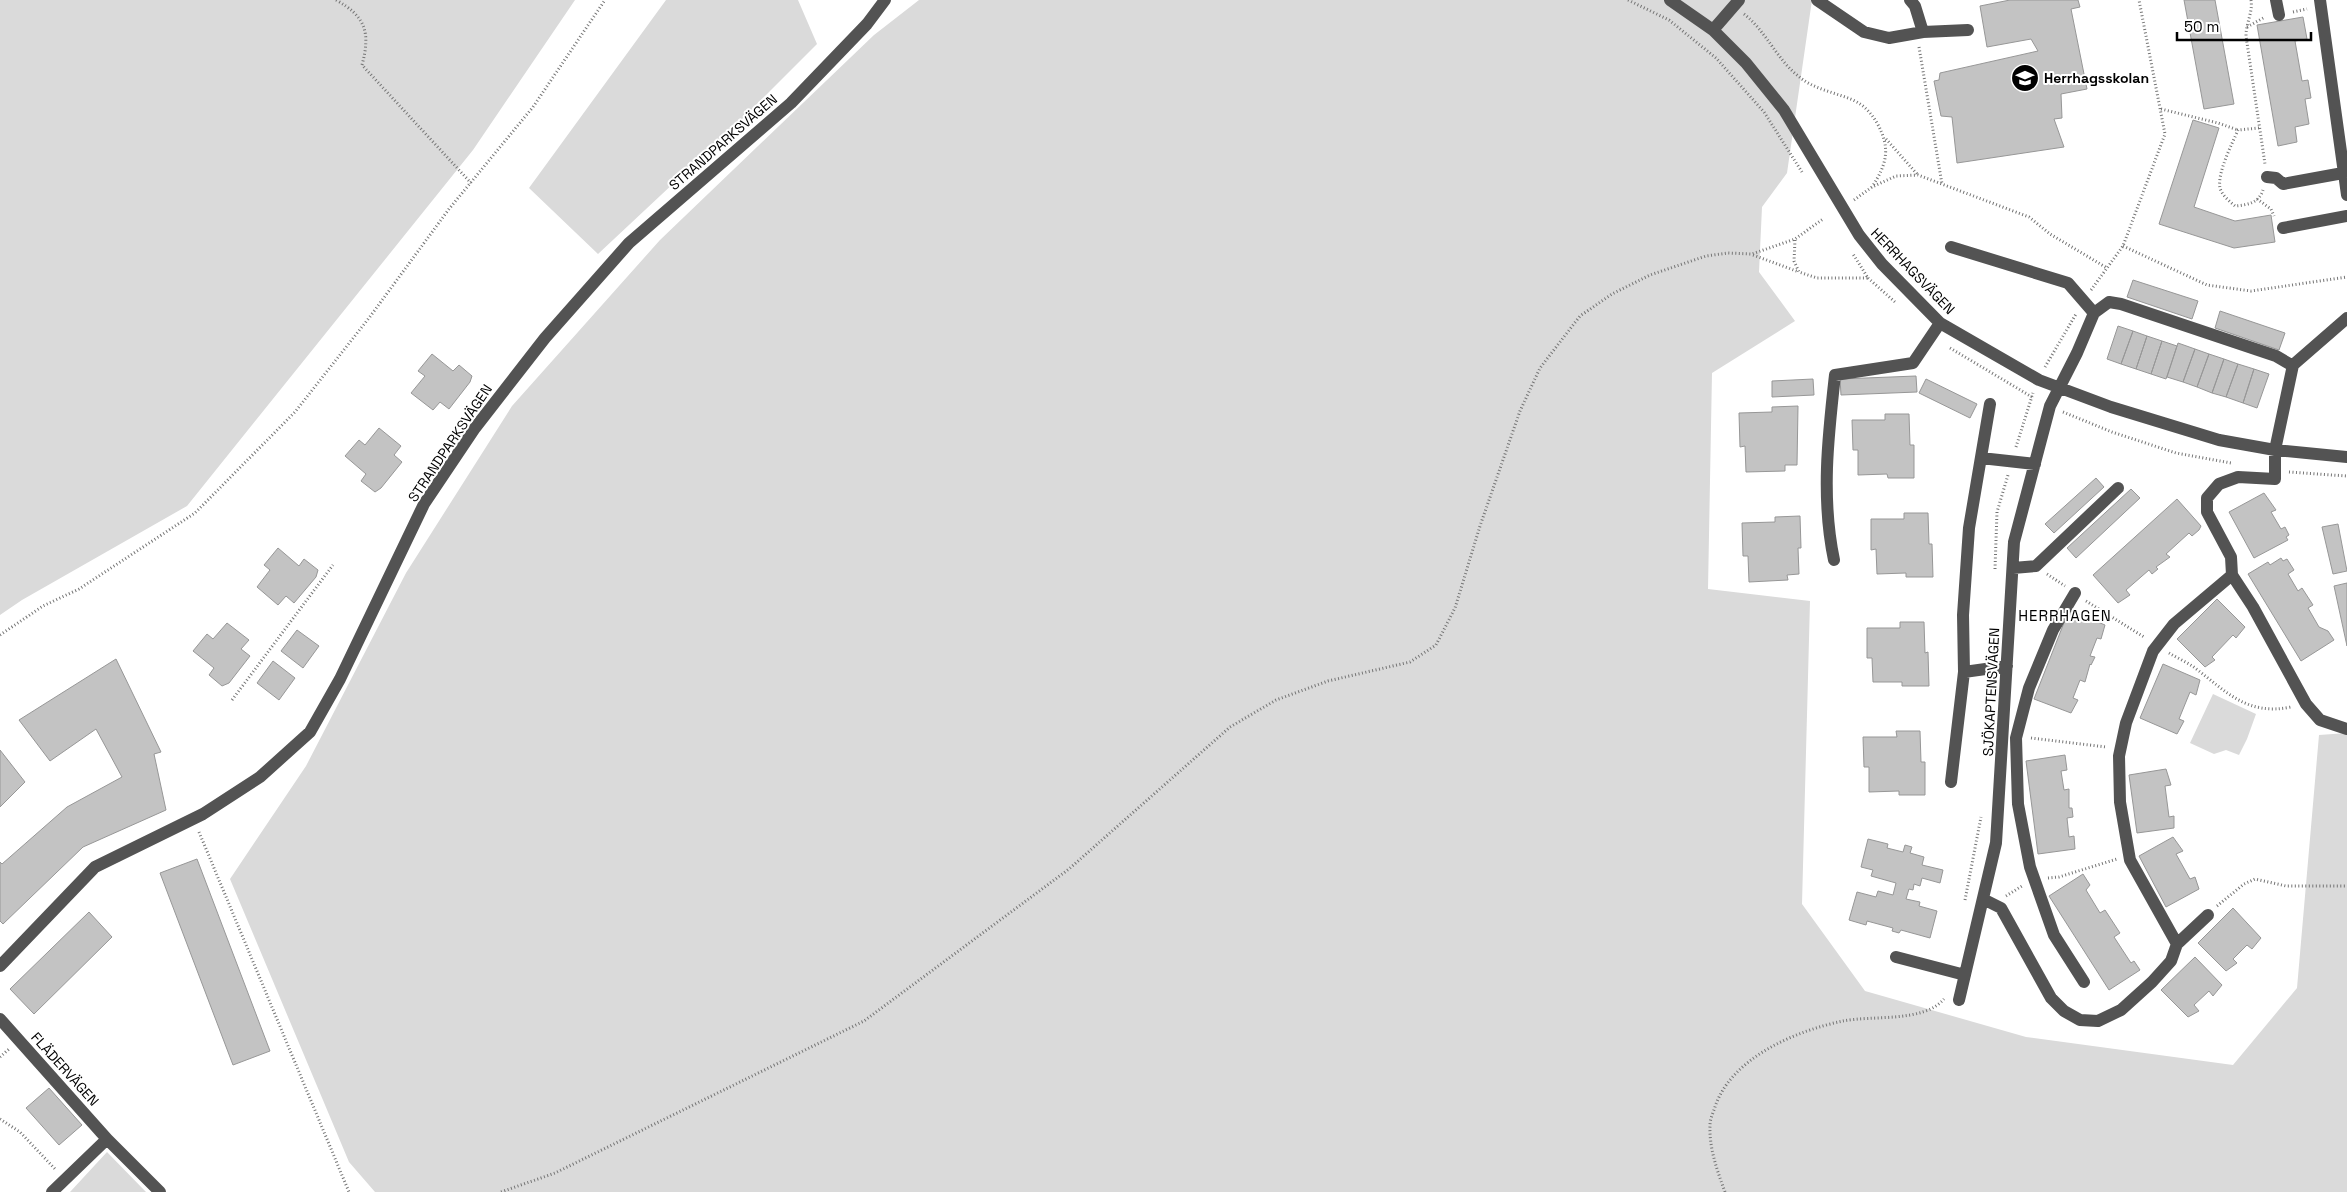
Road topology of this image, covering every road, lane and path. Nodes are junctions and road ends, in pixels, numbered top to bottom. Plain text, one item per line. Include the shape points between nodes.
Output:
1 (336, 0) edge
2 (605, 0) edge
3 (885, 0) edge
4 (1628, 0) edge
5 (1670, 0) edge
6 (1816, 0) edge
7 (1910, 0) edge
8 (2139, 0) edge
9 (2251, 0) edge
10 (2276, 0) edge
11 (2320, 0) edge
12 (1737, 3) edge
13 (2279, 15) dead end
14 (1713, 30) junction
15 (1968, 30) dead end
16 (1920, 33) junction
17 (2160, 109) junction
18 (2259, 128) junction
19 (2238, 130) junction
20 (1886, 139) junction
21 (2343, 173) junction
22 (1918, 175) junction
23 (2267, 176) junction
24 (1804, 177) dead end
25 (471, 183) junction
26 (1942, 184) junction
27 (1872, 187) junction
28 (2347, 195) edge
29 (2257, 199) junction
30 (1852, 202) dead end
31 (2347, 216) edge
32 (1823, 219) dead end
33 (2283, 228) joint
34 (1795, 239) junction
35 (2123, 246) junction
36 (1951, 247) dead end
37 (1848, 248) dead end
38 (1752, 254) junction
39 (1799, 272) junction
40 (2347, 277) edge
41 (2094, 312) junction
42 (2347, 318) edge
43 (1940, 323) junction
44 (2293, 366) junction
45 (2058, 388) junction
46 (1990, 404) dead end
47 (2275, 450) junction
48 (2347, 456) edge
49 (1981, 458) junction
50 (2035, 464) junction
51 (2118, 488) dead end
52 (1834, 560) dead end
53 (333, 565) dead end
54 (2036, 566) junction
55 (2013, 568) junction
56 (2232, 575) junction
57 (2075, 593) junction
58 (0, 635) edge
59 (2157, 646) junction
60 (2007, 666) junction
61 (1964, 672) junction
62 (232, 700) dead end
63 (2304, 700) junction
64 (2347, 729) edge
65 (2003, 738) junction
66 (2022, 738) junction
67 (2120, 749) junction
68 (1951, 782) dead end
69 (194, 820) junction
70 (2130, 855) junction
71 (2034, 878) junction
72 (2347, 886) edge
73 (1983, 899) junction
74 (2000, 908) junction
75 (2208, 915) joint
76 (2177, 944) junction
77 (1896, 957) dead end
78 (0, 966) edge
79 (1951, 971) junction
80 (1965, 975) junction
81 (2084, 982) dead end
82 (1959, 1000) dead end
83 (0, 1020) edge
84 (0, 1119) edge
85 (107, 1139) junction
86 (66, 1178) junction
87 (52, 1192) edge
88 (160, 1192) edge
89 (349, 1192) edge
90 (501, 1192) edge
91 (1725, 1192) edge

1 - 25 path via 351,8 360,18 366,34 362,65
2 - 25 path via 533,108
3 - 69 street, STRANDPARKSVÄGEN via 867,24 791,102 629,243 544,338 475,428 424,504 340,679 310,732 260,777
4 - 24 path via 1669,20 1716,58 1764,112
5 - 14 street, HERRHAGSVÄGEN
6 - 16 street via 1864,32 1889,38
7 - 16 street via 1915,6
8 - 17 path
9 - 18 path via 2246,36
10 - 13 street
11 - 21 street
12 - 14 street
12 - 20 path via 1797,75 1814,86 1855,100 1869,110
14 - 43 street, HERRHAGSVÄGEN via 1746,62 1784,110 1859,235 1882,264
15 - 16 street
16 - 26 path
17 - 19 path
17 - 35 path via 2165,134
18 - 19 path
18 - 23 path
19 - 29 path via 2222,172 2220,187 2235,206 2249,205
20 - 22 path
20 - 27 path via 1881,174
21 - 23 street via 2283,184
21 - 28 street
22 - 26 path
22 - 27 path via 1896,176
23 - 29 path via 2262,195
25 - 58 path via 295,412 195,513 79,589 43,606
26 - 35 path via 2029,217 2050,234 2107,268
27 - 30 path
29 - 33 path via 2272,209 2278,226
31 - 33 street
32 - 34 path
34 - 38 path
34 - 39 path via 1794,261
35 - 40 path via 2206,285 2251,291
36 - 41 street via 2068,282
37 - 39 path via 1868,278 1817,278
38 - 39 path
38 - 90 path via 1706,256 1650,275 1612,294 1580,316 1540,368 1520,411 1455,608 1436,645 1410,662 1328,681 1276,700 1230,727 1069,869 864,1021 555,1173
41 - 44 street via 2109,302 2121,304 2276,356
41 - 45 street, SJÖKAPTENSVÄGEN via 2078,353
42 - 44 street
43 - 45 street, HERRHAGSVÄGEN
43 - 52 street via 1913,363 1835,375 1826,486
44 - 47 street
45 - 47 street, HERRHAGSVÄGEN via 2219,440
45 - 50 street, SJÖKAPTENSVÄGEN
46 - 49 street
47 - 48 street, HERRHAGSVÄGEN
47 - 56 street via 2275,479 2238,477 2219,484 2208,498 2207,512 2231,557
49 - 50 street
49 - 61 street via 1969,528 1963,615
50 - 55 street, SJÖKAPTENSVÄGEN via 2014,542
51 - 54 street
53 - 62 path
54 - 55 street
54 - 57 path
55 - 60 street, SJÖKAPTENSVÄGEN
56 - 59 street via 2174,624
56 - 63 street
57 - 59 path
57 - 66 street via 2053,630 2029,688
59 - 63 path via 2195,668 2239,702 2266,709 2289,708
59 - 67 street via 2126,723
60 - 61 street
60 - 65 street, SJÖKAPTENSVÄGEN
61 - 68 street
63 - 64 street via 2320,720
65 - 66 street
65 - 73 street, SJÖKAPTENSVÄGEN via 1996,843
66 - 67 path
66 - 71 street via 2018,804
67 - 70 street via 2120,802
69 - 78 street, STRANDPARKSVÄGEN via 95,867
69 - 89 path
70 - 71 path via 2059,877
70 - 76 street
71 - 74 path via 2002,898
71 - 81 street via 2054,935
72 - 75 path via 2286,886 2255,879 2244,884
73 - 74 street
73 - 80 street, SJÖKAPTENSVÄGEN
74 - 76 street via 2051,998 2080,1020 2098,1020 2121,1010 2171,961
75 - 76 street
77 - 79 street
79 - 80 street
79 - 91 path via 1944,999 1936,1008 1921,1014 1842,1021 1785,1040 1745,1064 1720,1090 1710,1124 1713,1157
80 - 82 street, SJÖKAPTENSVÄGEN
83 - 85 street, FLÄDERVÄGEN
84 - 86 path via 20,1132 50,1166
85 - 86 street
85 - 88 street, FLÄDERVÄGEN
86 - 87 street

